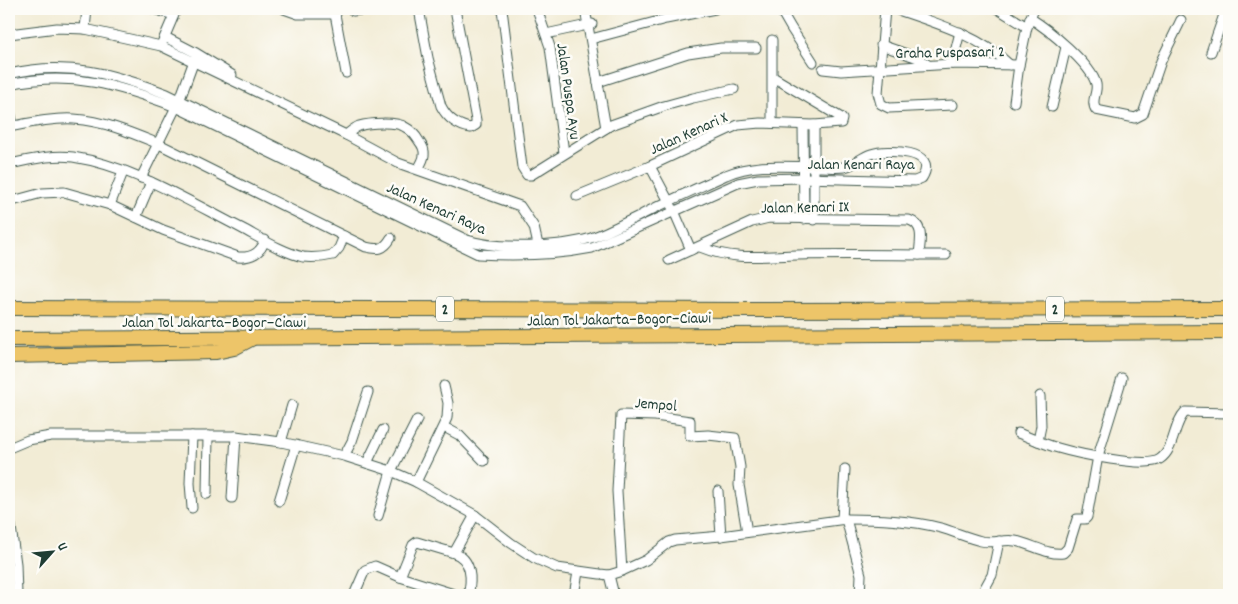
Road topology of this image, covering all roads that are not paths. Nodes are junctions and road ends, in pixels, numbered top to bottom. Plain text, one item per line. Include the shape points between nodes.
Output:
1 (87, 9) edge
2 (153, 9) edge
3 (284, 9) edge
4 (368, 9) edge
5 (419, 9) edge
6 (455, 9) edge
7 (502, 9) edge
8 (538, 9) edge
9 (585, 9) edge
10 (590, 9) edge
11 (716, 9) edge
12 (780, 9) edge
13 (885, 9) edge
14 (895, 9) edge
15 (998, 9) edge
16 (1034, 9) edge
17 (1226, 9) edge
18 (688, 10) edge
19 (335, 11) edge
20 (354, 11) dead end
21 (1181, 20) dead end
22 (1029, 22) junction
23 (85, 29) junction
24 (592, 32) junction
25 (960, 32) junction
26 (9, 34) edge
27 (546, 34) junction
28 (772, 40) dead end
29 (163, 42) junction
30 (881, 45) junction
31 (1066, 47) junction
32 (756, 48) dead end
33 (1211, 52) dead end
34 (196, 53) junction
35 (813, 62) dead end
36 (193, 63) junction
37 (952, 64) junction
38 (928, 65) junction
39 (1015, 65) junction
40 (879, 68) junction
41 (823, 69) dead end
42 (346, 73) dead end
43 (9, 74) edge
44 (773, 76) junction
45 (601, 82) junction
46 (9, 84) edge
47 (241, 84) junction
48 (734, 89) dead end
49 (1014, 102) dead end
50 (178, 103) junction
51 (953, 105) dead end
52 (9, 106) edge
53 (1052, 107) dead end
54 (772, 123) junction
55 (804, 125) junction
56 (814, 125) junction
57 (11, 126) edge
58 (608, 127) junction
59 (346, 135) junction
60 (158, 144) junction
61 (564, 153) junction
62 (9, 164) edge
63 (650, 166) junction
64 (804, 167) junction
65 (814, 167) junction
66 (418, 169) junction
67 (123, 172) junction
68 (141, 178) junction
69 (804, 178) junction
70 (814, 178) junction
71 (151, 182) junction
72 (577, 196) dead end
73 (9, 199) edge
74 (669, 201) junction
75 (110, 205) junction
76 (674, 212) junction
77 (136, 217) junction
78 (804, 220) junction
79 (814, 220) junction
80 (344, 236) junction
81 (391, 238) dead end
82 (265, 240) junction
83 (538, 245) junction
84 (700, 247) junction
85 (527, 250) junction
86 (691, 250) junction
87 (919, 255) junction
88 (946, 256) dead end
89 (669, 260) dead end
90 (9, 308) edge
91 (1229, 309) edge
92 (1229, 332) edge
93 (254, 338) junction
94 (9, 339) edge
95 (9, 356) edge
96 (1122, 378) dead end
97 (444, 386) dead end
98 (368, 392) dead end
99 (1040, 396) dead end
100 (292, 405) dead end
101 (1229, 414) edge
102 (417, 420) dead end
103 (444, 427) junction
104 (383, 430) dead end
105 (1018, 433) dead end
106 (192, 436) junction
107 (208, 436) junction
108 (236, 436) junction
109 (1038, 441) junction
110 (281, 442) junction
111 (296, 445) junction
112 (9, 448) edge
113 (344, 456) junction
114 (1098, 456) junction
115 (484, 461) dead end
116 (367, 463) junction
117 (845, 469) dead end
118 (392, 471) junction
119 (416, 482) junction
120 (718, 491) dead end
121 (207, 494) dead end
122 (232, 498) dead end
123 (279, 501) dead end
124 (192, 508) dead end
125 (9, 512) edge
126 (475, 515) junction
127 (378, 516) dead end
128 (844, 519) junction
129 (747, 532) junction
130 (721, 536) junction
131 (999, 541) junction
132 (454, 553) junction
133 (578, 572) junction
134 (622, 572) junction
135 (609, 575) junction
136 (400, 576) junction
137 (17, 595) edge
138 (354, 595) edge
139 (458, 595) edge
140 (468, 595) edge
141 (574, 595) edge
142 (614, 595) edge
143 (860, 595) edge
144 (981, 595) edge

1 - 23 street
2 - 29 street via 174,16
3 - 19 street via 298,14
4 - 20 street
5 - 6 street via 428,58 444,113 472,128 476,120
7 - 61 street via 525,174 531,175
8 - 27 street, Jalan Puspa Ayu
9 - 24 street
10 - 24 street
11 - 18 street, Jalan Puspa Ayu
12 - 35 street
13 - 30 street
14 - 25 street
15 - 22 street
16 - 22 street, Graha Puspasari 2
17 - 33 street
18 - 24 street, Jalan Puspa Ayu
19 - 42 street
21 - 31 street via 1138,118 1096,110 1093,104 1095,82
22 - 31 street via 1048,30
22 - 39 street, Graha Puspasari 2
23 - 26 street via 57,28
23 - 29 street
24 - 27 street, Jalan Puspa Ayu
24 - 45 street
25 - 37 street
25 - 39 street
27 - 61 street, Jalan Puspa Ayu
28 - 44 street
29 - 34 street
29 - 36 street
30 - 38 street
30 - 40 street
31 - 53 street
32 - 45 street via 721,48 688,53
34 - 36 street
34 - 47 street
36 - 47 street
36 - 50 street
37 - 38 street, Graha Puspasari 2
37 - 39 street, Graha Puspasari 2
38 - 40 street, Graha Puspasari 2
39 - 49 street
40 - 41 street, Graha Puspasari 2
40 - 51 street via 878,93 885,107
43 - 50 street, Jalan Kenari Raya via 52,68 81,69 120,77
44 - 54 street
44 - 56 street, Jalan Kenari X via 840,117 842,122
45 - 58 street
46 - 50 street, Jalan Kenari Raya via 50,78 101,83
47 - 59 street
48 - 58 street via 664,106
50 - 60 street
50 - 85 street, Jalan Kenari Raya via 453,238 480,245
52 - 57 street
54 - 55 street, Jalan Kenari X
54 - 63 street, Jalan Kenari X via 738,125
55 - 56 street, Jalan Kenari X
55 - 64 street
56 - 65 street
57 - 60 street via 75,119 129,131
58 - 61 street
59 - 66 street
59 - 66 street via 356,127 368,124 400,124 418,139 425,153
60 - 68 street
60 - 80 street
62 - 67 street via 70,156
63 - 72 street, Jalan Kenari X
63 - 74 street
64 - 65 street, Jalan Kenari Raya
64 - 69 street
64 - 74 street, Jalan Kenari Raya via 738,170
65 - 70 street
65 - 70 street, Jalan Kenari Raya via 844,167 871,154 886,152 914,154 925,165 924,176 915,181
66 - 83 street via 520,206 534,227
67 - 68 street
67 - 75 street
68 - 71 street
69 - 70 street, Jalan Kenari Raya
69 - 76 street, Jalan Kenari Raya via 738,183
69 - 78 street
70 - 79 street
71 - 77 street
71 - 82 street
73 - 75 street via 64,192
74 - 76 street
74 - 83 street, Jalan Kenari Raya via 578,242
75 - 77 street
76 - 85 street, Jalan Kenari Raya via 592,248 566,252
76 - 86 street
77 - 82 street via 238,257 256,253
78 - 79 street, Jalan Kenari IX
78 - 84 street, Jalan Kenari IX via 761,220
79 - 87 street, Jalan Kenari IX via 910,220 917,224 921,235
80 - 81 street via 374,249 384,248
80 - 82 street via 336,254 313,257
83 - 85 street, Jalan Kenari Raya
84 - 86 street, Jalan Kenari IX
84 - 87 street via 716,254 745,258
86 - 89 street, Jalan Kenari IX
87 - 88 street
90 - 91 highway, Jalan Tol Jakarta–Bogor–Ciawi / 2
92 - 93 highway, Jalan Tol Jakarta–Bogor–Ciawi / 2
93 - 94 highway, Jalan Tol Jakarta–Bogor–Ciawi / 2
93 - 95 highway via 216,352
96 - 114 street
97 - 103 street via 448,403
98 - 113 street via 352,442
99 - 109 street
100 - 110 street
101 - 114 street via 1185,412 1170,447 1157,461 1134,462
102 - 118 street
103 - 115 street via 471,446
103 - 119 street
104 - 116 street
105 - 109 street
106 - 107 street
106 - 112 street via 51,436
106 - 124 street
107 - 108 street
107 - 121 street
108 - 110 street
108 - 122 street
109 - 114 street
110 - 111 street
111 - 113 street
111 - 123 street
113 - 116 street
114 - 131 street via 1088,516 1077,520 1065,553 1054,553 1012,540
116 - 118 street
117 - 128 street
118 - 119 street
118 - 127 street
119 - 126 street
120 - 130 street
125 - 137 street
126 - 132 street
126 - 133 street via 534,558 557,568
128 - 129 street
128 - 131 street via 904,521 941,528 982,542
128 - 143 street via 861,575
129 - 130 street
129 - 134 street, Jempol via 735,438 690,436 690,421 621,415 617,491
130 - 134 street via 672,541
131 - 144 street via 992,575
132 - 136 street via 417,542
132 - 140 street via 462,557 470,570
133 - 135 street
133 - 141 street
134 - 135 street
135 - 142 street
136 - 138 street via 380,567 370,567 365,570
136 - 139 street

